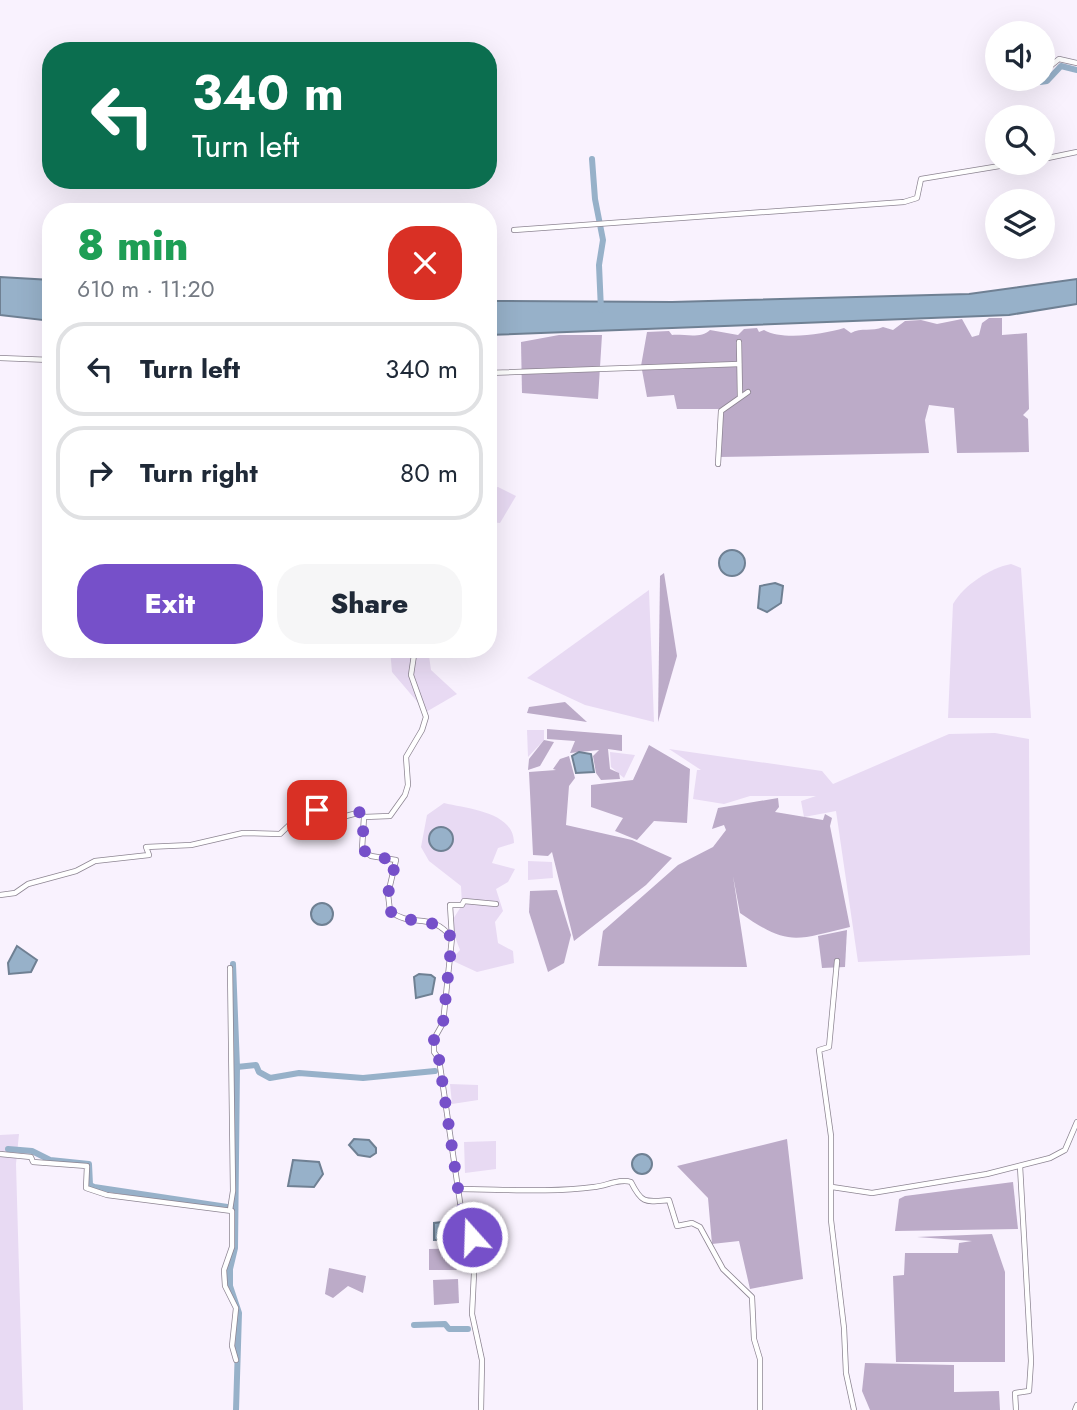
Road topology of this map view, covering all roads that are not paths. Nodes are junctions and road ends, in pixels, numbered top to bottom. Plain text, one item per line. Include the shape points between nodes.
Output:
1 (1055, 62) edge
2 (1077, 63) edge
3 (1077, 152) edge
4 (1055, 157) edge
5 (985, 168) edge
6 (514, 230) dead end
7 (739, 342) dead end
8 (0, 358) edge
9 (42, 360) edge
10 (739, 364) junction
11 (497, 373) edge
12 (748, 392) dead end
13 (740, 396) junction
14 (718, 464) dead end
15 (414, 658) edge
16 (364, 817) junction
17 (0, 895) edge
18 (496, 904) dead end
19 (452, 938) junction
20 (837, 961) dead end
21 (230, 968) dead end
22 (1077, 1122) edge
23 (0, 1154) edge
24 (1020, 1166) junction
25 (832, 1187) junction
26 (457, 1189) junction
27 (230, 1210) junction
28 (236, 1360) dead end
29 (481, 1410) edge
30 (760, 1410) edge
31 (854, 1410) edge
32 (1016, 1410) edge

1 - 2 street
3 - 4 street
5 - 6 street via 921,179 914,200
7 - 10 street
8 - 9 street
10 - 11 street
10 - 13 street
12 - 13 street
13 - 14 street via 721,411
15 - 16 street via 411,675 426,712 425,724 405,757 408,785 390,816
16 - 17 street via 361,812 346,816 308,811 280,834 243,833 191,845 146,847 149,855 95,860 76,872
16 - 19 street via 362,849 371,856 396,860 388,894 390,911 398,918 432,920
18 - 19 street via 464,901 450,905
19 - 26 street via 443,1023 434,1039
20 - 25 street via 829,1047 819,1050 831,1136
21 - 27 street
22 - 24 street via 1065,1150
23 - 27 street via 87,1166 86,1188 107,1195
24 - 25 street via 872,1193
24 - 32 street via 1031,1362 1029,1391 1015,1394
25 - 31 street via 846,1373
26 - 29 street via 475,1253 472,1314 482,1360
26 - 30 street via 560,1190 625,1180 643,1201 669,1200 677,1226 692,1223 701,1227 723,1269 752,1297 760,1359
27 - 28 street via 232,1247 224,1270 225,1286 236,1308 232,1346

